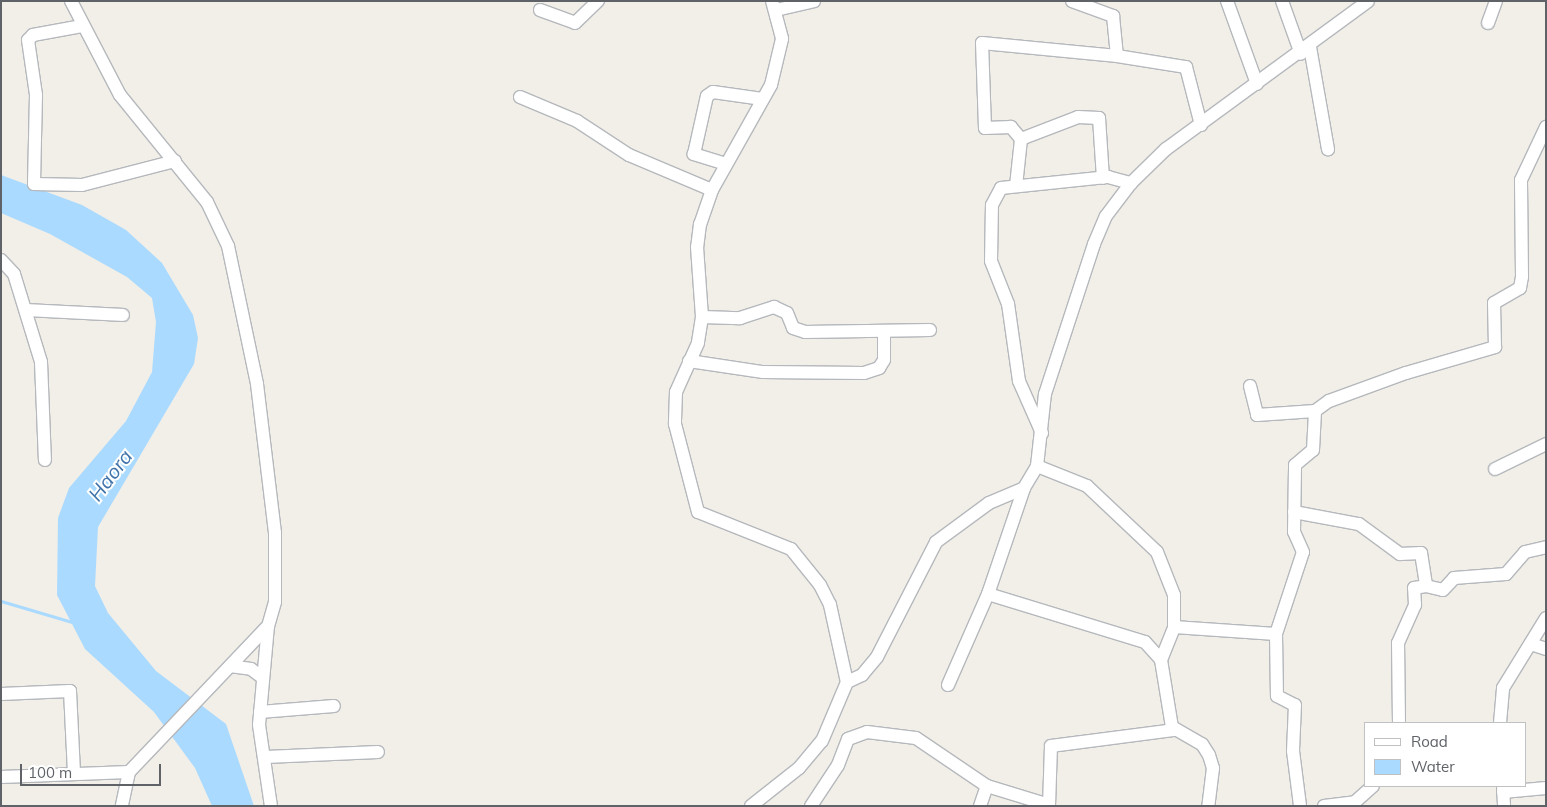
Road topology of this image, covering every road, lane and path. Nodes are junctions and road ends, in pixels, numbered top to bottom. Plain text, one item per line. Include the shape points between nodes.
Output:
1 (71, 1) edge
2 (598, 1) edge
3 (814, 1) edge
4 (1072, 1) edge
5 (1227, 1) edge
6 (1282, 1) edge
7 (1368, 1) edge
8 (1496, 1) edge
9 (774, 5) edge
10 (540, 10) dead end
11 (1488, 23) dead end
12 (82, 26) junction
13 (1305, 51) junction
14 (1117, 56) junction
15 (1257, 84) junction
16 (520, 97) dead end
17 (763, 99) junction
18 (1201, 125) junction
19 (1546, 127) edge
20 (1021, 139) junction
21 (1328, 149) dead end
22 (175, 161) junction
23 (726, 164) junction
24 (1103, 178) junction
25 (1131, 183) junction
26 (1016, 186) junction
27 (712, 190) junction
28 (1, 260) edge
29 (27, 310) junction
30 (123, 315) dead end
31 (702, 317) junction
32 (930, 330) dead end
33 (884, 333) junction
34 (689, 360) junction
35 (1250, 386) dead end
36 (1315, 411) junction
37 (1042, 433) junction
38 (1546, 444) edge
39 (45, 460) dead end
40 (1037, 466) junction
41 (1495, 469) dead end
42 (1024, 488) junction
43 (1294, 512) junction
44 (1546, 546) edge
45 (1426, 586) junction
46 (988, 594) junction
47 (1546, 618) edge
48 (268, 626) junction
49 (1174, 627) junction
50 (1276, 634) junction
51 (1531, 644) junction
52 (1546, 648) edge
53 (1161, 660) junction
54 (227, 668) junction
55 (264, 678) junction
56 (847, 682) junction
57 (948, 685) dead end
58 (1, 694) edge
59 (334, 706) dead end
60 (260, 712) junction
61 (1399, 722) edge
62 (1500, 722) edge
63 (1175, 730) junction
64 (378, 752) dead end
65 (266, 757) junction
66 (130, 772) junction
67 (74, 774) junction
68 (1, 777) edge
69 (987, 786) junction
70 (1372, 787) edge
71 (1546, 788) edge
72 (1503, 789) edge
73 (1049, 805) edge
74 (122, 806) edge
75 (271, 806) edge
76 (751, 806) edge
77 (812, 806) edge
78 (980, 806) edge
79 (1208, 806) edge
80 (1300, 806) edge
81 (1324, 806) edge
82 (1504, 806) edge

1 - 12 street
2 - 10 street via 579,22
3 - 9 street
4 - 14 street via 1113,16
5 - 15 street
6 - 13 street
7 - 13 street
8 - 11 street
9 - 17 street via 782,38
12 - 22 street via 120,95
12 - 22 street via 33,35 28,40 36,95 34,184 82,186
13 - 15 street
13 - 21 street
14 - 18 street via 1186,67
14 - 20 street via 982,44 985,128 1012,127
15 - 18 street
16 - 27 street via 577,121 629,155
17 - 23 street
17 - 23 street via 713,92 708,96 694,154
18 - 25 street
19 - 36 street via 1521,180 1522,277 1520,288 1494,302 1495,347 1398,376 1329,401
20 - 24 street via 1064,120 1096,116 1102,126
20 - 26 street
22 - 48 street via 219,224 239,284 257,384 275,533 276,602
23 - 27 street
24 - 25 street
24 - 26 street
25 - 37 street via 1106,216 1094,244 1047,386
26 - 37 street via 996,193 989,249 1008,304 1019,381
27 - 31 street via 696,247
28 - 29 street via 14,274
29 - 30 street
29 - 39 street via 44,384
31 - 33 street via 740,318 774,307 787,313 793,328 805,332
31 - 34 street
32 - 33 street
33 - 34 street via 884,360 879,368 864,373 763,372
34 - 56 street via 676,392 675,424 693,503 711,519 775,540 799,556 830,605
35 - 36 street via 1257,415
36 - 43 street via 1313,450 1295,465
37 - 40 street
38 - 41 street
40 - 42 street
40 - 49 street via 1087,486 1157,552 1174,595
42 - 46 street
42 - 56 street via 989,504 936,542 877,657 862,674
43 - 45 street via 1358,524 1400,554 1421,553
43 - 50 street via 1294,532 1303,552
44 - 45 street via 1525,552 1506,574 1454,578 1444,590
45 - 61 street via 1414,588 1414,610 1398,643
46 - 53 street via 1138,638
46 - 57 street
47 - 51 street
48 - 54 street
48 - 55 street
49 - 50 street
49 - 53 street
50 - 80 street via 1277,696 1295,705 1293,751
51 - 52 street
51 - 62 street via 1503,688
53 - 63 street via 1168,718
54 - 55 street via 251,669
54 - 66 street
55 - 60 street
56 - 76 street via 833,720 812,755
58 - 67 street via 70,691
59 - 60 street
60 - 65 street
63 - 73 street via 1051,746
63 - 79 street via 1202,744 1209,755 1213,768
64 - 65 street
65 - 75 street
66 - 67 street
66 - 74 street
67 - 68 street
69 - 73 street
69 - 77 street via 916,738 857,733 848,739 838,764
69 - 78 street
70 - 81 street via 1355,802
71 - 72 street
72 - 82 street

